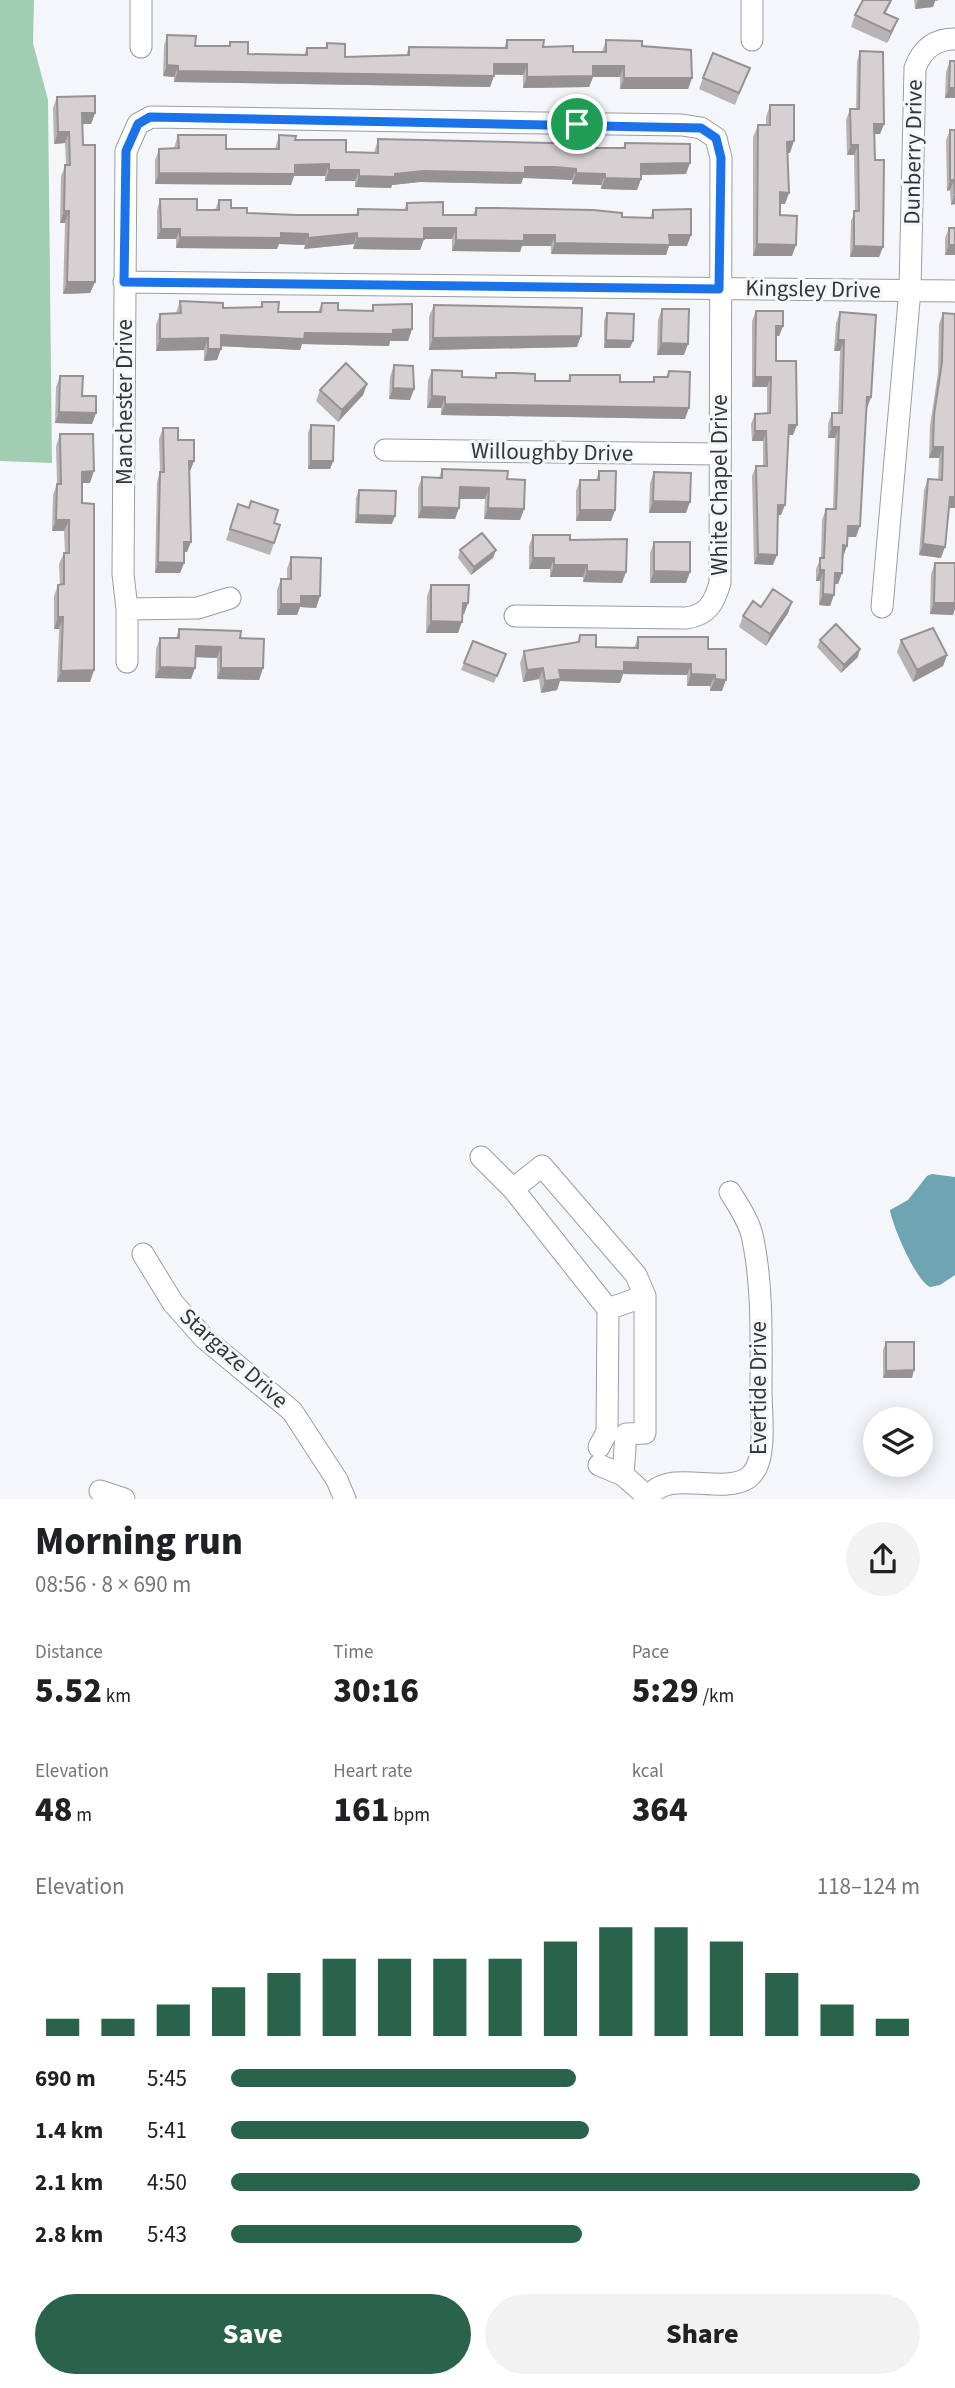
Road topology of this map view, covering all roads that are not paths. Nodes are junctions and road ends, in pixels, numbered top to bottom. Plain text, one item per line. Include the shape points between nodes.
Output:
1 (141, 0) edge
2 (752, 0) edge
3 (955, 39) edge
4 (752, 40) dead end
5 (141, 47) dead end
6 (124, 282) junction
7 (719, 289) junction
8 (910, 290) junction
9 (955, 291) edge
10 (385, 450) dead end
11 (719, 454) junction
12 (230, 598) dead end
13 (882, 607) dead end
14 (127, 609) junction
15 (515, 616) dead end
16 (127, 662) dead end
17 (481, 1157) dead end
18 (513, 1189) junction
19 (730, 1192) dead end
20 (143, 1254) dead end
21 (645, 1296) junction
22 (608, 1308) junction
23 (608, 1445) junction
24 (623, 1475) junction
25 (100, 1491) dead end
26 (648, 1498) edge
27 (124, 1499) edge
28 (345, 1499) edge

1 - 5 street
2 - 4 street
3 - 8 street, Dunberry Drive via 931,45 915,68
6 - 7 street, Kingsley Drive
6 - 7 street, Manchester Drive via 126,151 138,124 158,117 701,128 716,138 721,158
6 - 14 street, Manchester Drive via 123,574
7 - 8 street, Kingsley Drive
7 - 11 street, White Chapel Drive
8 - 9 street, Kingsley Drive
8 - 13 street
10 - 11 street, Willoughby Drive
11 - 15 street, White Chapel Drive via 719,583 705,613 686,618
12 - 14 street via 198,608
14 - 16 street, Manchester Drive
17 - 18 street
18 - 21 street via 542,1166 636,1275
18 - 22 street
19 - 26 street, Evertide Drive via 751,1233 755,1257 761,1375 759,1464 739,1482 676,1483 661,1486
20 - 28 street, Stargaze Drive via 173,1303 204,1338 292,1411
21 - 22 street
21 - 23 street via 645,1433
22 - 23 street
23 - 24 street
23 - 24 street
24 - 26 street
25 - 27 street

